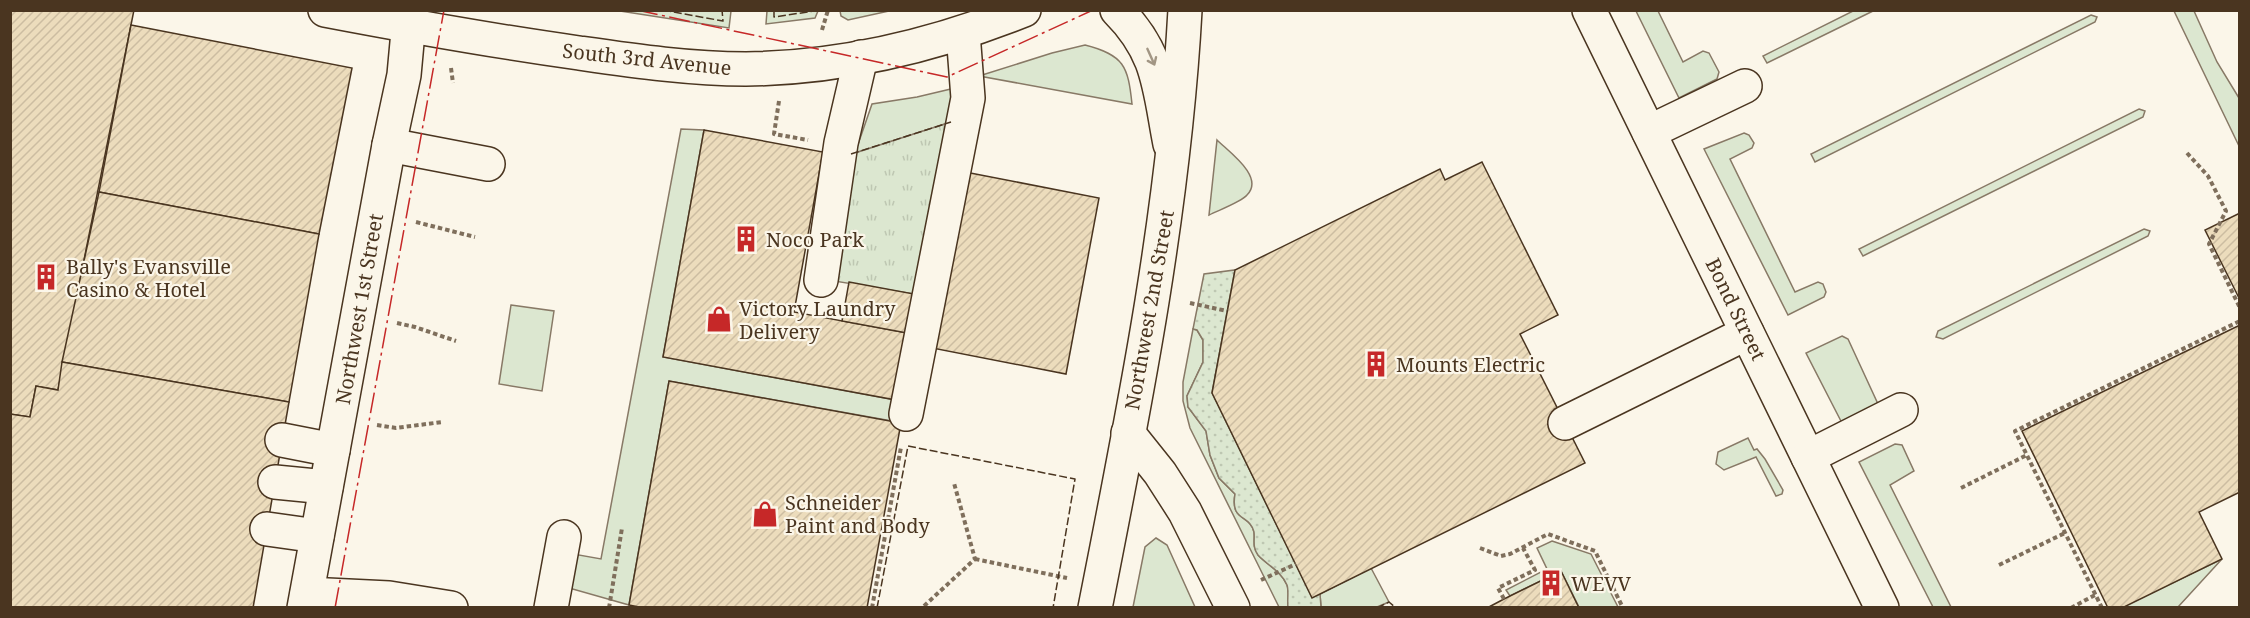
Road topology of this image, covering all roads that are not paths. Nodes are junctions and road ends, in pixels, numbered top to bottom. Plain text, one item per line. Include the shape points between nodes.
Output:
1 (325, 10) edge
2 (1024, 10) edge
3 (1117, 10) edge
4 (1185, 10) edge
5 (1589, 10) edge
6 (409, 18) edge
7 (963, 33) junction
8 (861, 57) junction
9 (1745, 86) dead end
10 (1649, 132) junction
11 (390, 145) junction
12 (1174, 160) junction
13 (488, 164) dead end
14 (821, 280) dead end
15 (1747, 333) junction
16 (1900, 410) dead end
17 (906, 414) road end
18 (1565, 423) dead end
19 (1128, 433) junction
20 (282, 440) dead end
21 (333, 450) junction
22 (1808, 457) junction
23 (275, 482) dead end
24 (326, 487) junction
25 (267, 529) dead end
26 (317, 536) junction
27 (564, 537) dead end
28 (1097, 596) edge
29 (305, 601) edge
30 (451, 608) edge
31 (551, 608) edge
32 (1233, 608) edge
33 (1882, 608) edge

1 - 6 street, South 3rd Avenue
2 - 7 street, South 3rd Avenue
3 -> 12 street via 1142,39 1154,63
4 - 12 street, Northwest 2nd Street
5 - 10 street, Bond Street
6 - 8 street, South 3rd Avenue via 526,46 691,68 748,69
6 - 11 street, Northwest 1st Street via 404,75
7 - 8 street, South 3rd Avenue
7 - 17 street via 968,98
8 - 14 street via 841,145
9 - 10 street
10 - 15 street, Bond Street
11 - 13 street
11 - 21 street, Northwest 1st Street
12 - 19 street, Northwest 2nd Street
15 - 18 street
15 - 22 street, Bond Street
16 - 22 street
19 - 28 street, Northwest 2nd Street
19 - 32 street via 1185,512
20 - 21 street
21 - 24 street, Northwest 1st Street
22 - 33 street, Bond Street
23 - 24 street
24 - 26 street, Northwest 1st Street
25 - 26 street
26 - 29 street, Northwest 1st Street
27 - 31 street
29 - 30 street via 389,598

